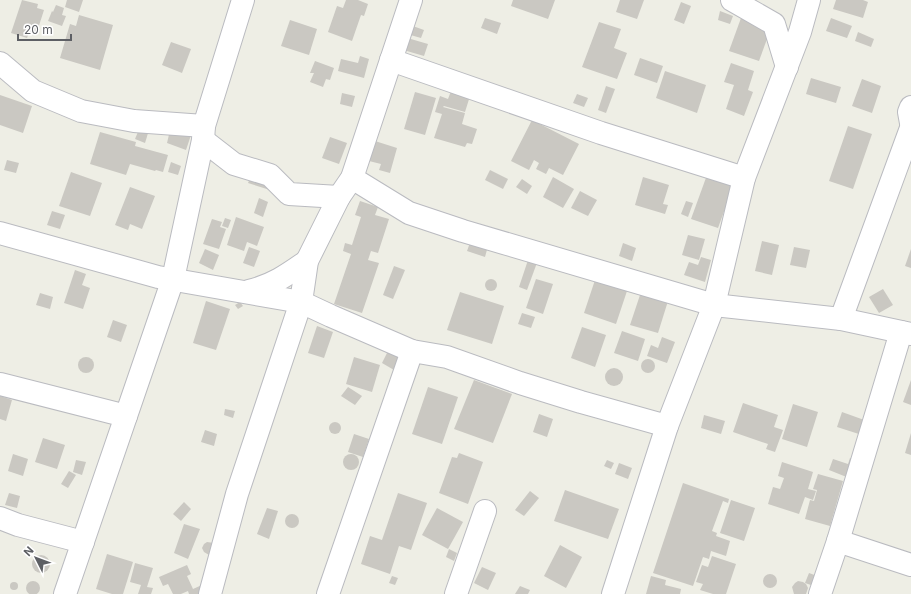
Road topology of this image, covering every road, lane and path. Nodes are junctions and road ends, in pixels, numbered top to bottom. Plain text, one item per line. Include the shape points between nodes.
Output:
1 (243, 0) edge
2 (411, 0) edge
3 (732, 0) edge
4 (809, 0) edge
5 (391, 60) junction
6 (0, 63) edge
7 (787, 67) junction
8 (911, 107) edge
9 (911, 123) edge
10 (911, 128) edge
11 (203, 133) junction
12 (352, 178) junction
13 (744, 178) junction
14 (339, 197) junction
15 (0, 233) edge
16 (307, 260) junction
17 (173, 279) junction
18 (247, 292) junction
19 (301, 302) junction
20 (714, 305) junction
21 (841, 319) junction
22 (906, 333) edge
23 (412, 351) junction
24 (0, 384) edge
25 (126, 416) junction
26 (667, 426) junction
27 (485, 511) dead end
28 (0, 518) edge
29 (838, 541) junction
30 (83, 542) junction
31 (911, 565) edge
32 (65, 594) edge
33 (210, 594) edge
34 (328, 594) edge
35 (456, 594) edge
36 (613, 594) edge
37 (820, 594) edge

1 - 11 street
2 - 5 street
3 - 7 street via 774,24
4 - 7 street
5 - 12 street
5 - 13 street via 601,133
6 - 11 street via 33,91 81,111
7 - 13 street
8 - 9 street
10 - 21 street
11 - 14 street via 234,164 270,175 289,194
11 - 17 street
12 - 14 street
12 - 20 street via 409,213
13 - 20 street
14 - 16 street
15 - 17 street
16 - 18 street via 279,280
16 - 19 street
17 - 18 street
17 - 25 street
18 - 19 street
19 - 23 street
19 - 33 street via 237,494
20 - 21 street
20 - 26 street
21 - 22 street
22 - 29 street
23 - 26 street via 447,357 520,383
23 - 34 street
24 - 25 street
25 - 30 street
26 - 36 street
27 - 35 street
28 - 30 street
29 - 31 street
29 - 37 street
30 - 32 street

